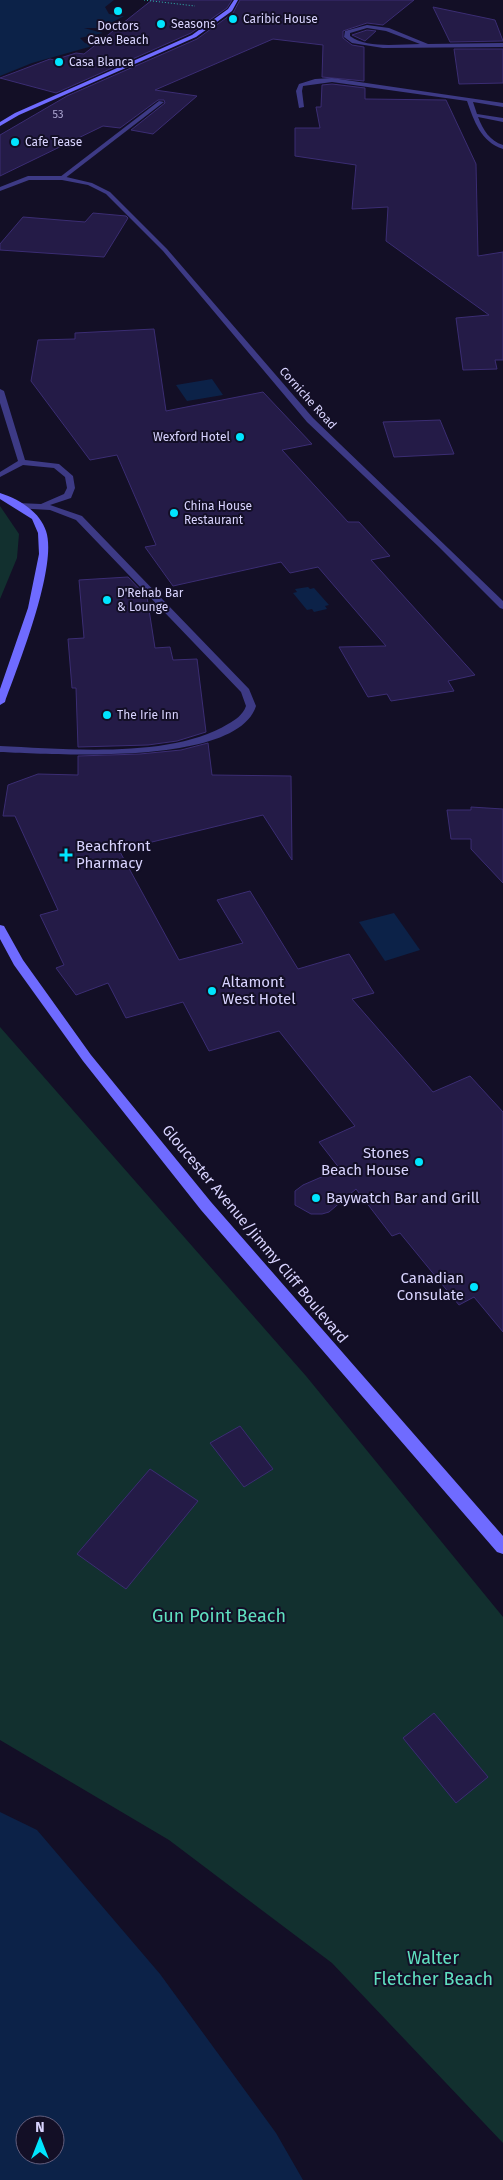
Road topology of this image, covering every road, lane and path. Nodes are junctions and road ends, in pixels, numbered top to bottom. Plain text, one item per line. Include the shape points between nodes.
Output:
1 (144, 0) edge
2 (236, 0) edge
3 (230, 10) junction
4 (426, 45) junction
5 (503, 45) edge
6 (469, 100) junction
7 (161, 102) dead end
8 (503, 105) edge
9 (301, 107) dead end
10 (474, 115) junction
11 (503, 120) edge
12 (0, 124) edge
13 (503, 147) edge
14 (62, 178) junction
15 (0, 189) edge
16 (0, 391) edge
17 (22, 462) junction
18 (0, 475) edge
19 (0, 496) edge
20 (43, 505) junction
21 (18, 506) junction
22 (503, 606) edge
23 (0, 702) edge
24 (0, 749) edge
25 (0, 929) edge
26 (503, 1547) edge

1 - 3 path
2 - 3 main road
3 - 12 main road via 194,36
4 - 4 street via 392,30 365,28 346,32 347,37 366,44
4 - 5 street
6 - 8 street
6 - 9 street via 332,80 301,85
6 - 10 street
7 - 14 street
10 - 11 street
10 - 13 street via 490,142
14 - 15 street via 28,178
14 - 22 street, Corniche Road via 90,184 108,193 166,250 310,420
16 - 17 street
17 - 18 street
17 - 20 street via 56,466 69,476 71,488 68,496
19 - 21 main road
20 - 21 street
20 - 24 street via 63,509 79,518 246,691 251,705 242,720 220,734 164,747 110,751
21 - 23 main road via 37,519 44,539 44,560 39,588
25 - 26 main road, Gloucester Avenue/Jimmy Cliff Boulevard via 18,962 87,1058 194,1191

